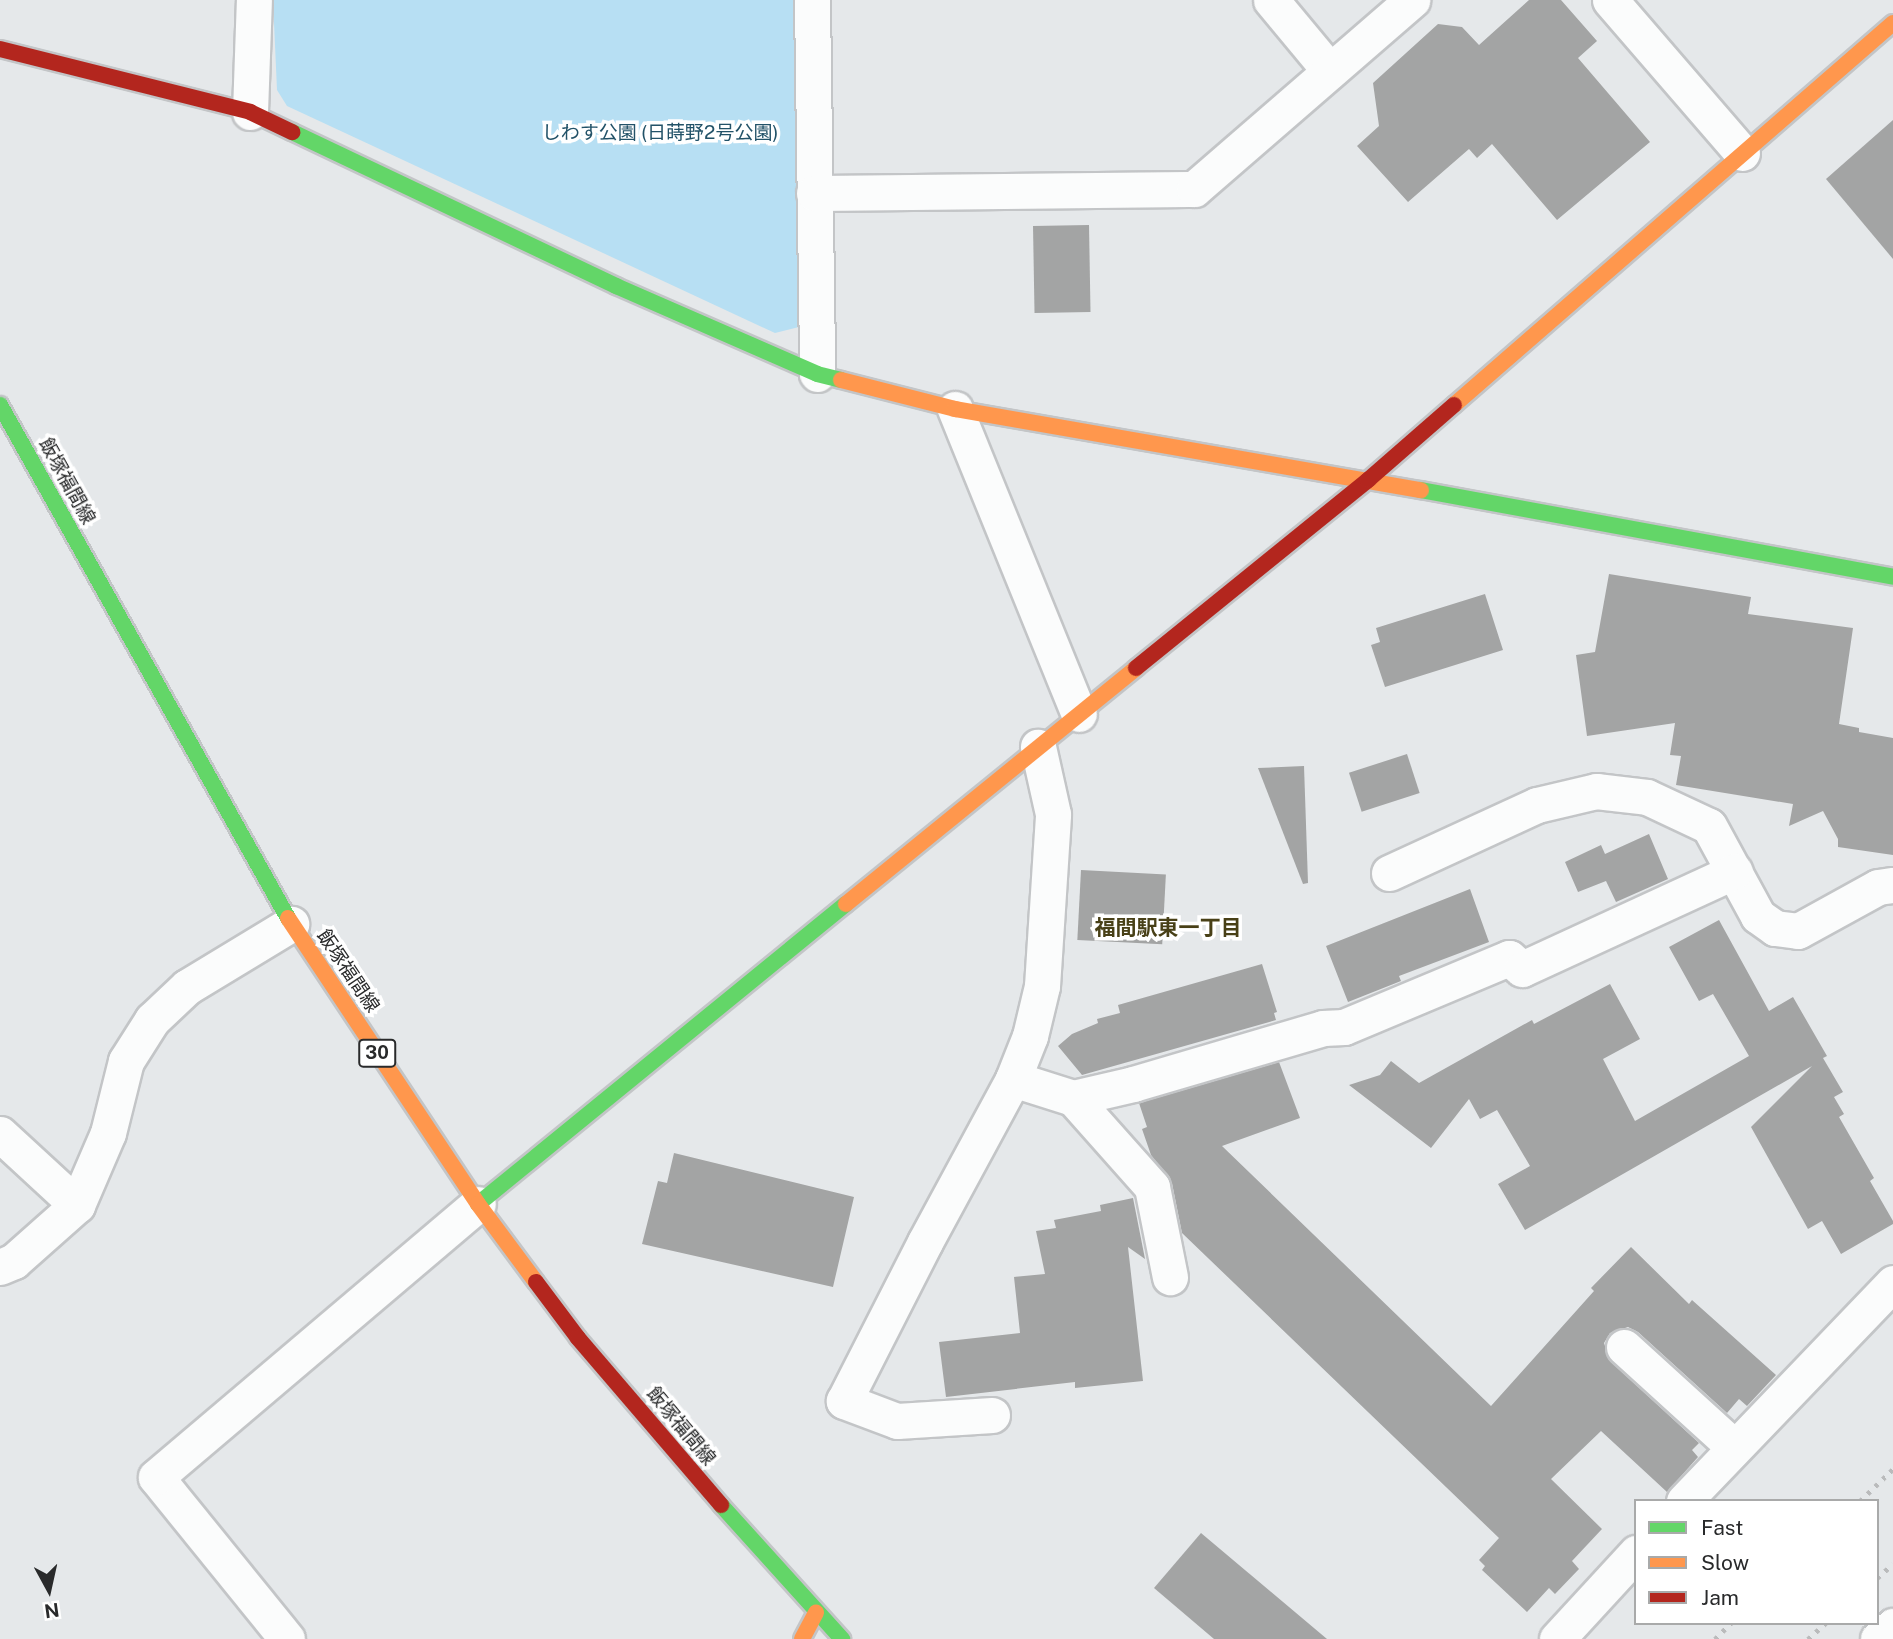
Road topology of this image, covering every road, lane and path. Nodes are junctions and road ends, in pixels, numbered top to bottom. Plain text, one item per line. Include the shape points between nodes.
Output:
1 (254, 0) edge
2 (812, 0) edge
3 (1271, 0) edge
4 (1412, 0) edge
5 (1611, 0) edge
6 (1893, 23) edge
7 (0, 49) edge
8 (1329, 71) junction
9 (250, 112) junction
10 (1742, 153) junction
11 (814, 193) junction
12 (817, 374) junction
13 (0, 405) edge
14 (955, 409) junction
15 (1368, 481) junction
16 (1893, 577) edge
17 (1079, 714) junction
18 (1038, 747) junction
19 (1735, 871) junction
20 (1389, 873) dead end
21 (1893, 885) edge
22 (291, 924) junction
23 (1013, 1079) junction
24 (1073, 1098) junction
25 (0, 1135) edge
26 (478, 1204) junction
27 (77, 1205) junction
28 (0, 1267) edge
29 (1170, 1278) dead end
30 (1893, 1283) edge
31 (1624, 1347) dead end
32 (992, 1415) dead end
33 (1734, 1447) junction
34 (1686, 1499) edge
35 (1634, 1555) edge
36 (816, 1613) junction
37 (1893, 1626) edge
38 (287, 1639) edge
39 (802, 1639) edge
40 (842, 1639) edge
41 (1557, 1639) edge
42 (1878, 1639) edge

1 - 9 street
2 - 11 street
3 - 8 street
4 - 8 street
5 - 10 street
6 - 10 street
7 - 9 street
8 - 11 street via 1194,189
9 - 12 street via 616,286
10 - 15 street
11 - 12 street
12 - 14 street
13 - 22 street, 飯塚福間線 / 30
14 - 15 street
14 - 17 street
15 - 16 street
15 - 17 street
17 - 18 street
18 - 23 street via 1053,814 1042,986
18 - 26 street
19 - 20 street via 1709,825 1647,797 1596,791 1537,805
19 - 21 street via 1758,916 1775,928 1798,931 1878,887
19 - 24 street via 1522,969 1509,958 1344,1027 1323,1028
22 - 26 street, 飯塚福間線 / 30
22 - 27 street via 187,987 152,1020 126,1061 108,1133
23 - 24 street
23 - 32 street via 844,1401 897,1421
24 - 29 street via 1152,1187
25 - 27 street
26 - 36 street, 飯塚福間線 / 30 via 578,1338
26 - 38 street via 156,1477
27 - 28 street via 14,1261
30 - 33 street
31 - 33 street
33 - 34 street
35 - 41 street
36 - 39 street
36 - 40 street, 飯塚福間線 / 30
37 - 42 street

